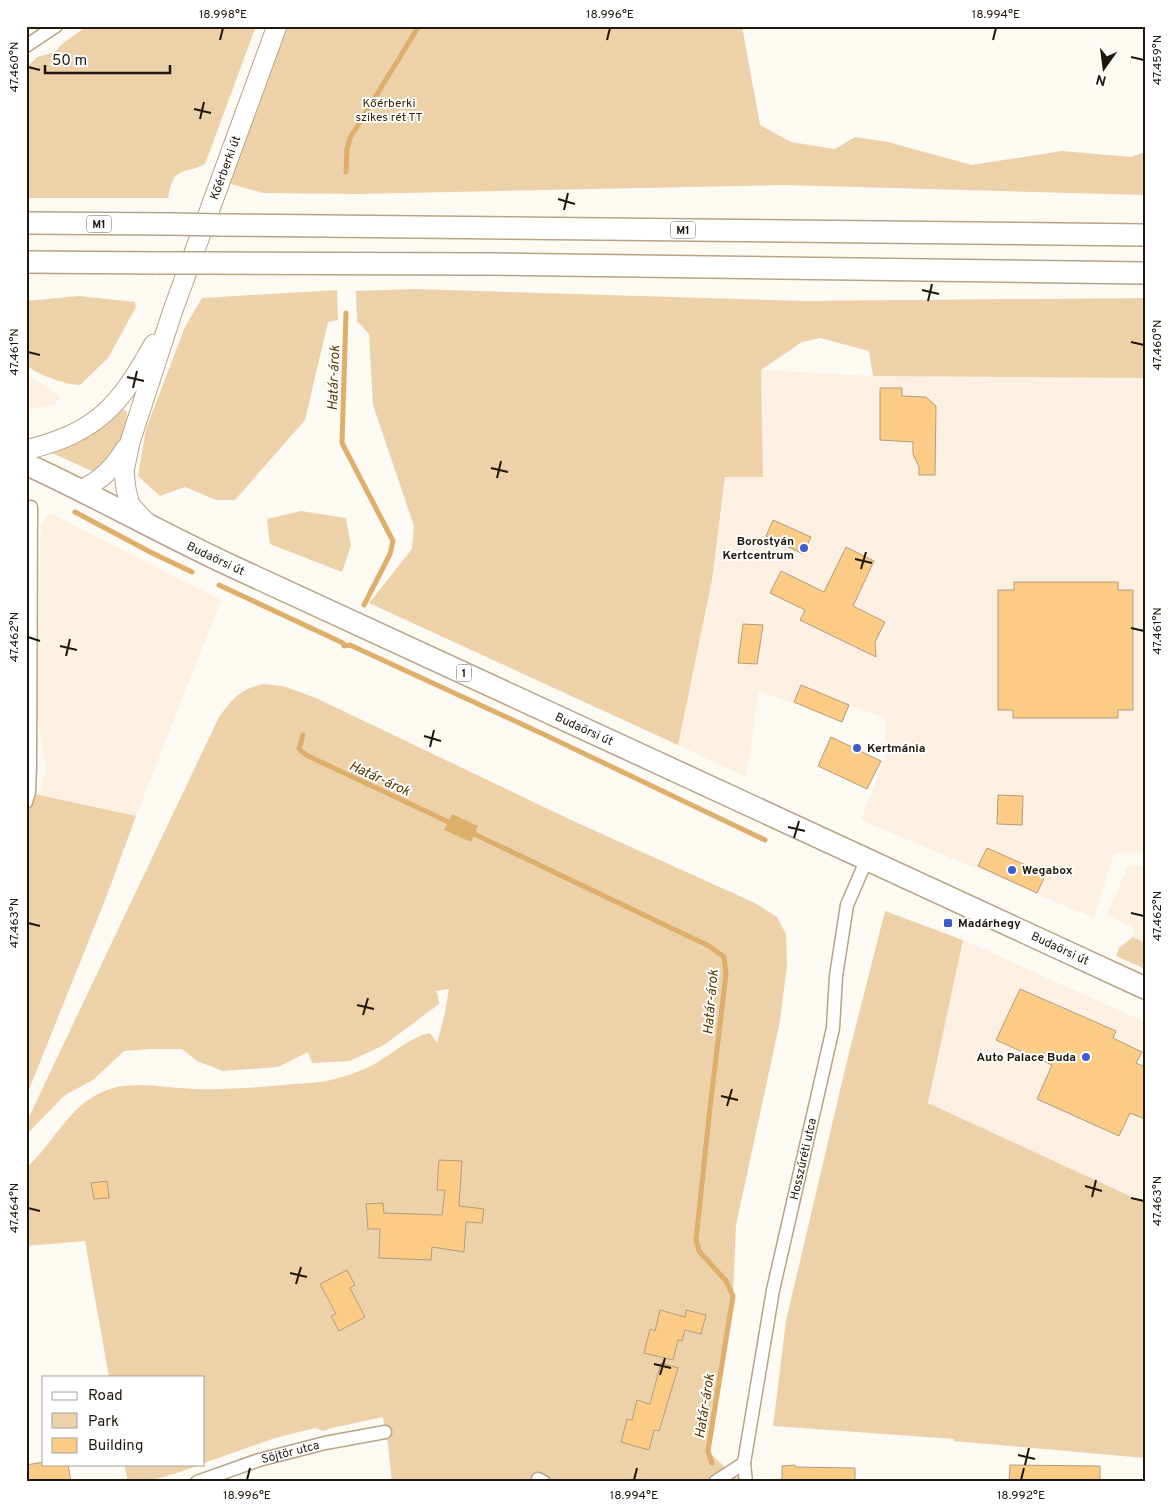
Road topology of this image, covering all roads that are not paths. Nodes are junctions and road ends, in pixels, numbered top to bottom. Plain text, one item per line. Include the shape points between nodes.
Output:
1 (56, 26) edge
2 (277, 26) edge
3 (26, 46) edge
4 (26, 224) edge
5 (1145, 235) edge
6 (26, 262) edge
7 (1070, 273) junction
8 (1145, 273) edge
9 (1145, 283) edge
10 (173, 310) junction
11 (130, 442) junction
12 (26, 450) edge
13 (26, 464) edge
14 (81, 490) junction
15 (29, 509) edge
16 (148, 525) junction
17 (26, 802) edge
18 (867, 859) junction
19 (1145, 988) edge
20 (384, 1432) dead end
21 (744, 1462) junction
22 (197, 1482) edge
23 (715, 1482) edge
24 (746, 1482) edge

1 - 3 street
2 - 10 street, Kőérberki út
4 - 5 main road, M1, bridge
6 - 7 main road, bridge via 488,264
7 - 8 main road
7 - 9 main road
10 - 11 street, Kőérberki út
10 - 12 street, Kőérberki út via 135,378 116,403 74,434
11 - 14 street, Kőérberki út via 109,472
11 - 16 street, Kőérberki út via 124,471 126,489 130,505
13 - 14 main road, Budaörsi út / 1
14 - 16 main road, Budaörsi út / 1
15 - 17 street via 30,766
16 - 18 main road, Budaörsi út / 1 via 234,568
18 - 19 main road, Budaörsi út / 1
18 - 21 street, Hosszúréti utca via 847,905 836,976 834,1028 767,1317
20 - 22 street, Söjtör utca via 260,1460
21 - 23 street
21 - 24 street, Hosszúréti utca

